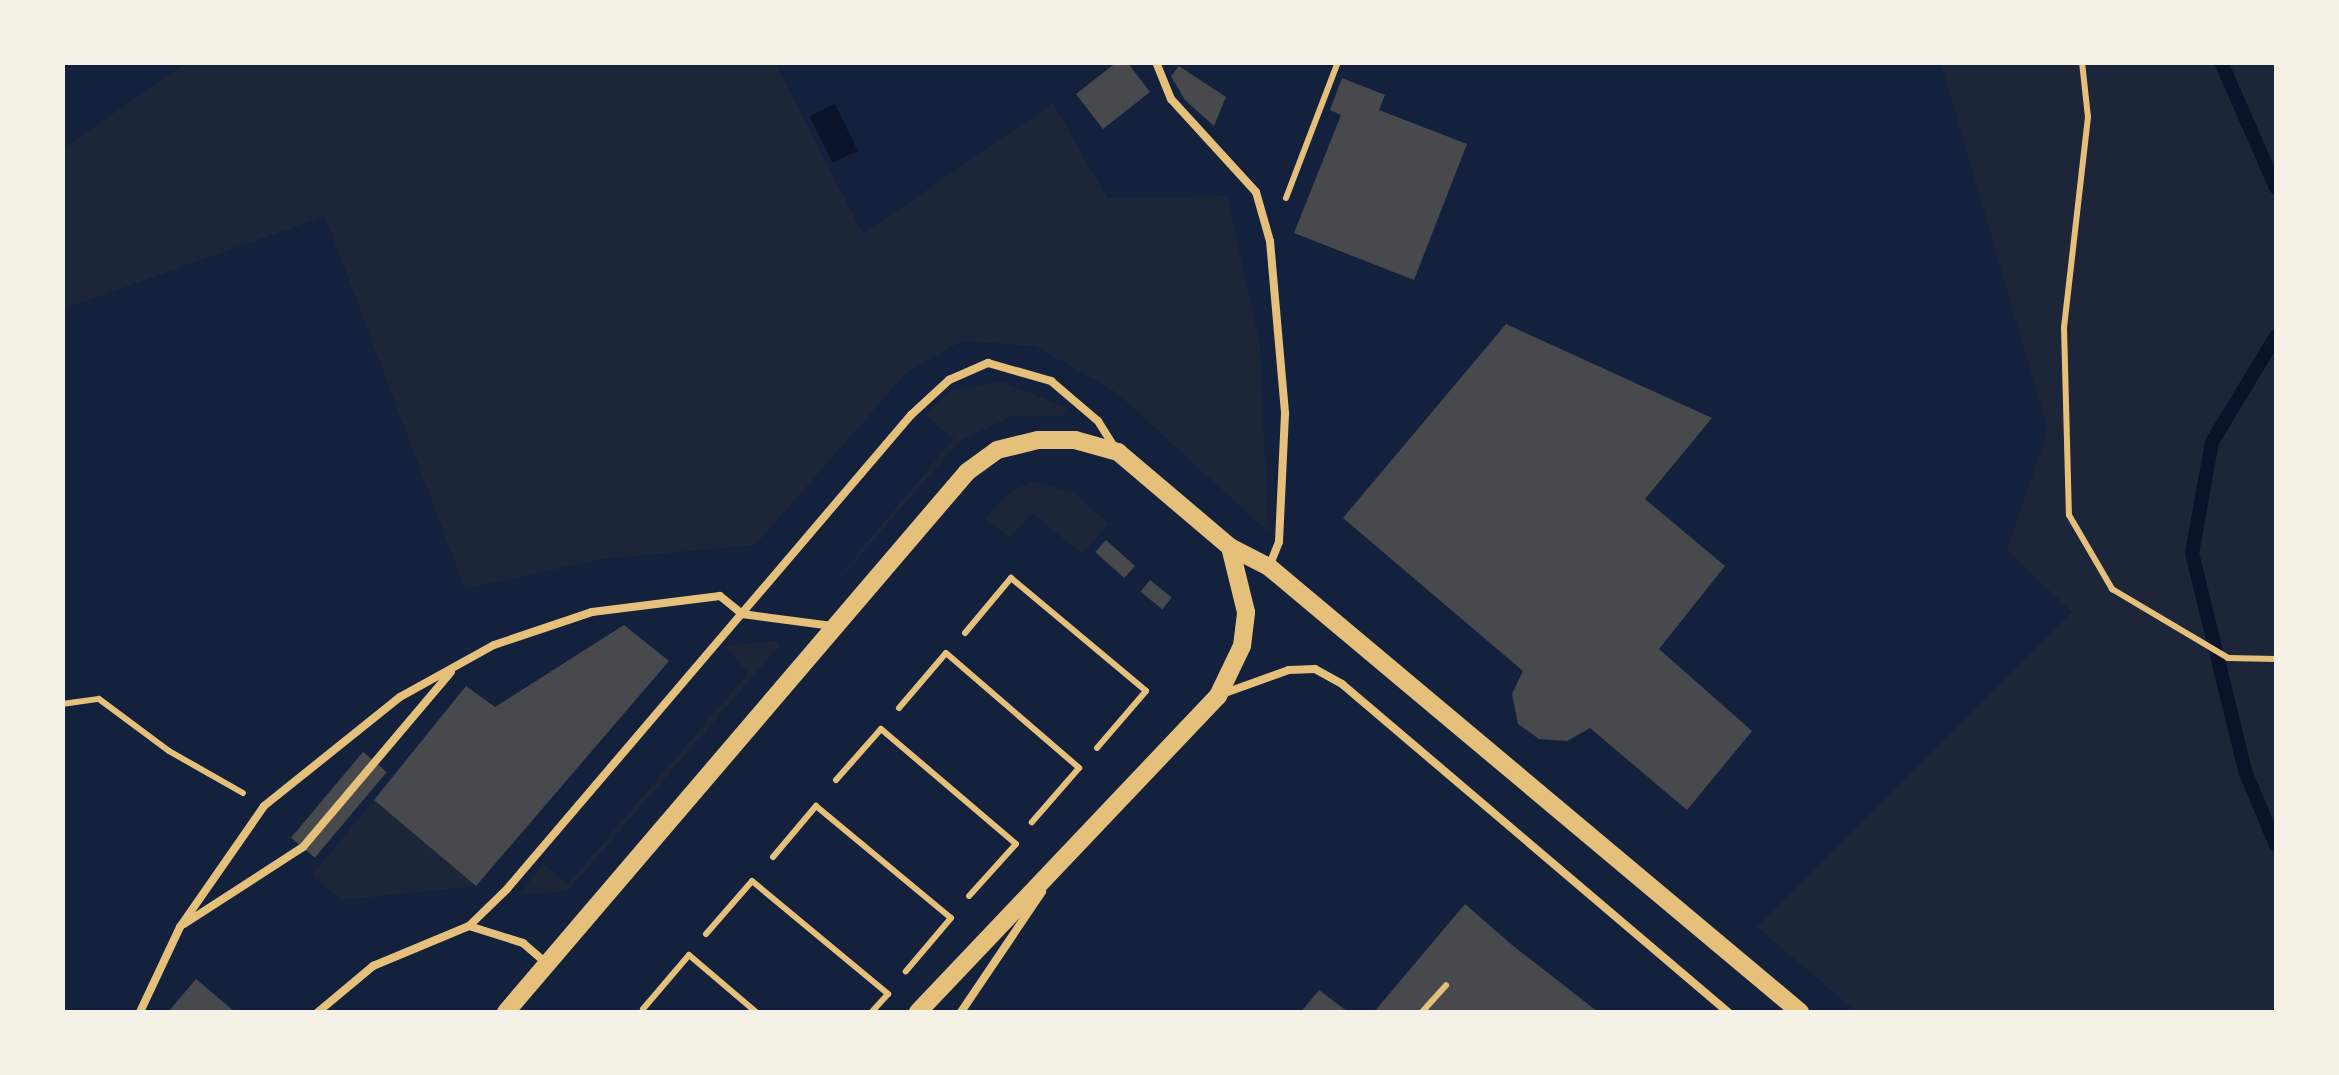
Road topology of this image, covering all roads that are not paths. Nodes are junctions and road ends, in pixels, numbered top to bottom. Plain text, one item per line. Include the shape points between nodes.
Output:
1 (1156, 62) edge
2 (1118, 452) junction
3 (1230, 546) junction
4 (1268, 567) junction
5 (742, 614) junction
6 (832, 626) junction
7 (454, 668) junction
8 (1218, 696) junction
9 (1062, 862) junction
10 (469, 926) junction
11 (180, 927) junction
12 (547, 964) junction
13 (140, 1012) edge
14 (318, 1012) edge
15 (506, 1012) edge
16 (918, 1012) edge
17 (961, 1012) edge
18 (1728, 1012) edge
19 (1800, 1012) edge

1 - 4 lane via 1171,99 1256,192 1270,241 1285,414 1279,542
2 - 3 street
2 - 5 lane via 1098,421 1051,380 988,364 949,380 910,415
2 - 6 street via 1075,440 998,450 967,472
3 - 4 street
3 - 8 street via 1246,612 1242,646
4 - 19 street
5 - 6 lane
5 - 7 lane via 720,596 592,612 494,645
5 - 10 lane
6 - 12 street
7 - 11 lane via 303,847
7 - 11 lane via 400,697 264,806
8 - 9 street
8 - 18 lane via 1289,670 1315,669 1342,684
9 - 16 street
9 - 17 lane
10 - 12 lane via 524,942
10 - 14 lane via 373,966
11 - 13 lane
12 - 15 street

